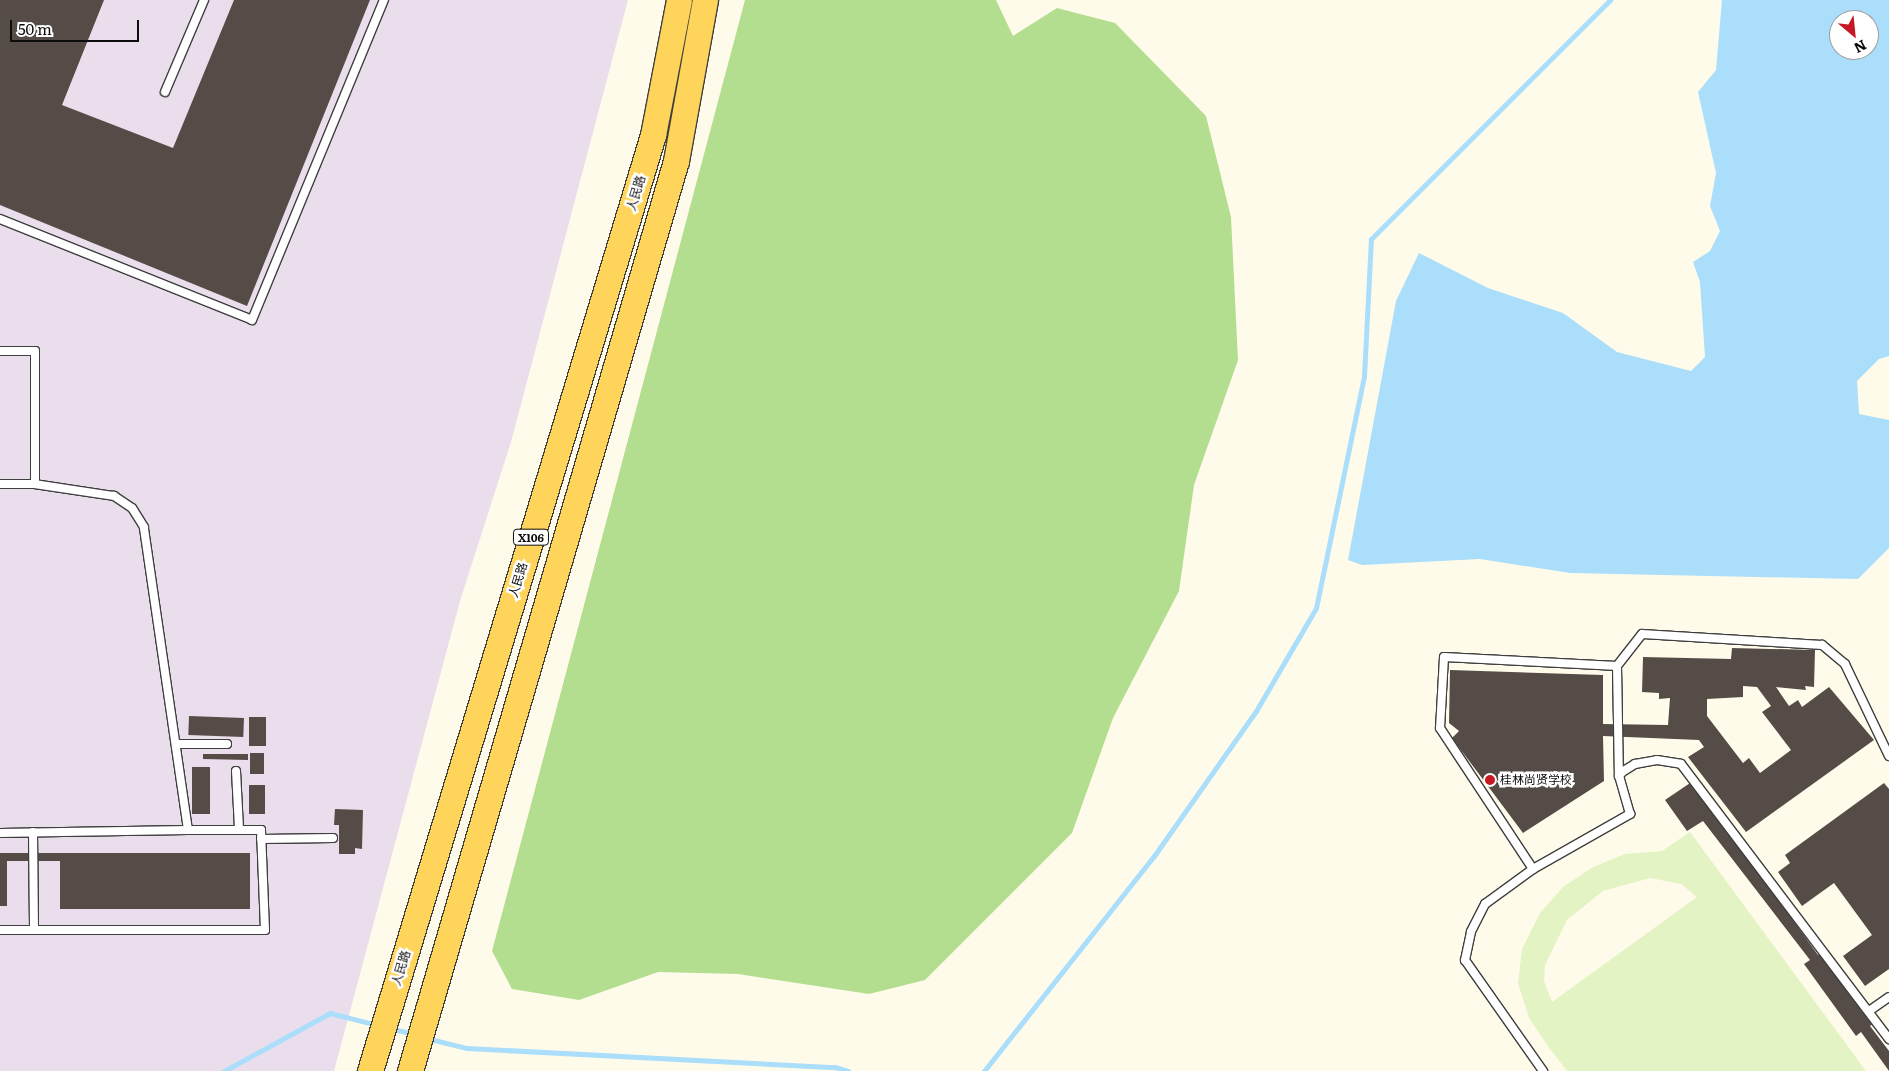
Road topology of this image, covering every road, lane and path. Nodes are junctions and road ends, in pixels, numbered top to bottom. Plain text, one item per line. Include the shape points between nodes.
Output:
1 (204, 0) edge
2 (384, 0) edge
3 (679, 0) edge
4 (706, 0) edge
5 (165, 92) dead end
6 (0, 219) edge
7 (0, 350) edge
8 (0, 484) edge
9 (35, 484) junction
10 (1617, 666) junction
11 (178, 744) junction
12 (227, 744) dead end
13 (1889, 756) edge
14 (236, 771) dead end
15 (1619, 776) junction
16 (239, 829) junction
17 (188, 830) junction
18 (33, 832) junction
19 (0, 833) edge
20 (332, 838) dead end
21 (261, 839) junction
22 (1533, 869) junction
23 (0, 930) edge
24 (34, 930) junction
25 (1889, 997) edge
26 (1869, 1011) junction
27 (1889, 1039) edge
28 (370, 1071) edge
29 (410, 1071) edge
30 (1543, 1071) edge

1 - 5 lane
2 - 6 lane via 252,320
3 - 28 main road, 人民路 / X106 via 653,135
4 - 29 main road, X106 via 676,160
7 - 9 lane via 35,351
8 - 9 lane
9 - 11 lane via 114,496 140,518 146,533
10 - 13 lane via 1642,634 1826,646 1845,664
10 - 15 lane
10 - 22 lane via 1444,657 1440,728
11 - 12 lane
11 - 17 lane
14 - 16 lane
15 - 22 lane via 1630,814
15 - 26 lane via 1635,764 1657,760 1675,762 1688,769
16 - 17 lane
16 - 21 lane via 261,830
17 - 18 lane
18 - 19 lane
18 - 24 lane
20 - 21 lane
21 - 24 lane via 265,930
22 - 30 lane via 1485,904 1471,932 1465,960
23 - 24 lane
25 - 26 lane
26 - 27 lane

